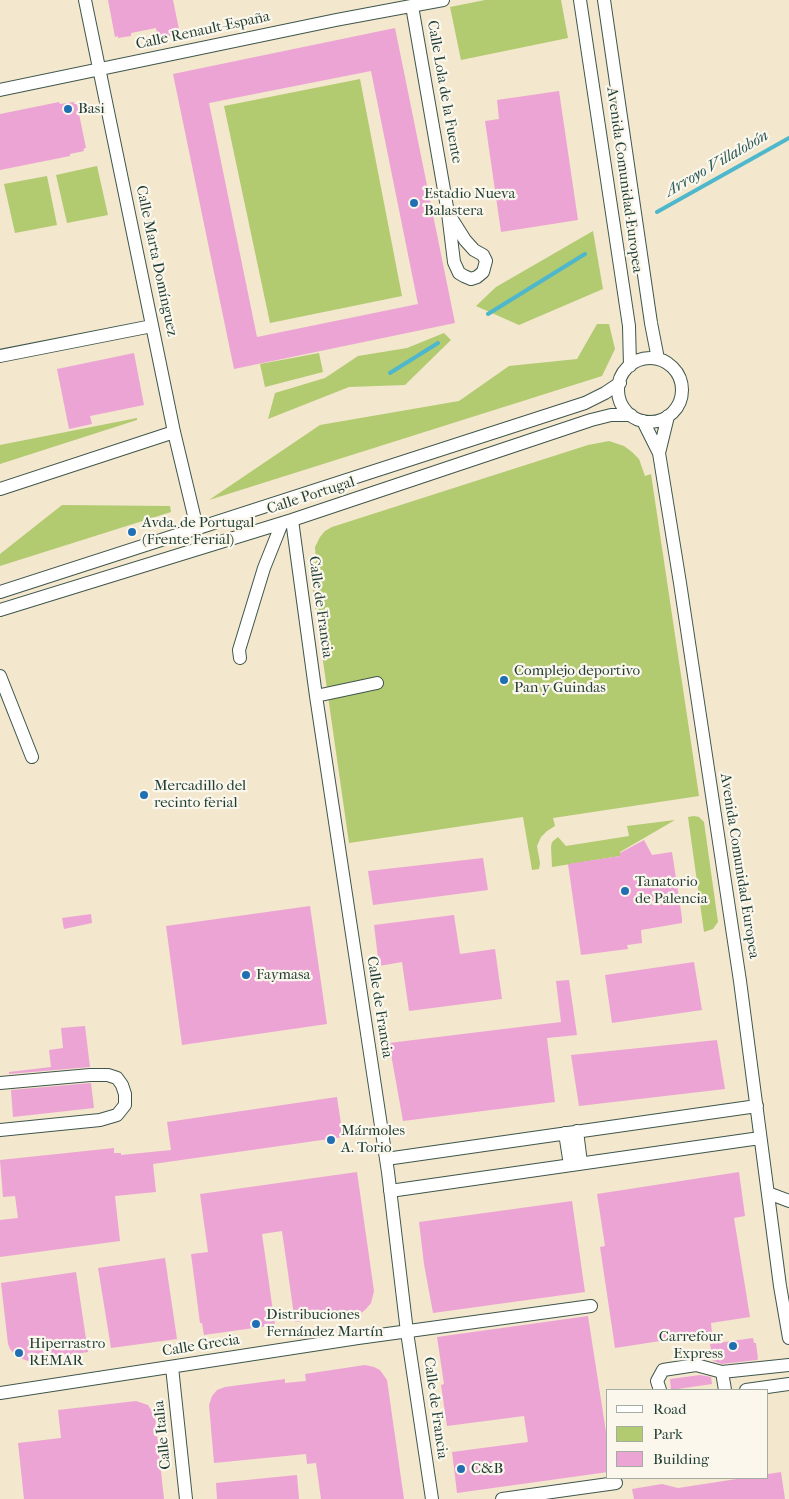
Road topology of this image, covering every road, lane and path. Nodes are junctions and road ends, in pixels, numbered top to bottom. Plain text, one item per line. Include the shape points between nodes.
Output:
1 (85, 0) edge
2 (443, 0) edge
3 (580, 0) edge
4 (604, 0) edge
5 (418, 4) edge
6 (99, 69) junction
7 (0, 90) edge
8 (448, 213) junction
9 (152, 326) junction
10 (0, 356) edge
11 (658, 359) junction
12 (630, 366) junction
13 (620, 383) junction
14 (668, 416) junction
15 (637, 418) junction
16 (174, 432) junction
17 (659, 453) junction
18 (0, 489) edge
19 (287, 522) junction
20 (197, 528) junction
21 (0, 592) edge
22 (0, 610) edge
23 (240, 658) dead end
24 (0, 676) edge
25 (377, 683) dead end
26 (316, 696) junction
27 (32, 757) dead end
28 (0, 1083) edge
29 (757, 1106) junction
30 (0, 1130) edge
31 (571, 1132) junction
32 (760, 1138) junction
33 (386, 1159) junction
34 (576, 1164) junction
35 (390, 1191) junction
36 (768, 1193) junction
37 (789, 1201) edge
38 (780, 1286) junction
39 (789, 1295) edge
40 (591, 1306) dead end
41 (407, 1332) junction
42 (789, 1338) edge
43 (789, 1365) edge
44 (172, 1367) junction
45 (722, 1372) junction
46 (789, 1384) edge
47 (660, 1389) edge
48 (725, 1389) edge
49 (753, 1389) edge
50 (0, 1393) edge
51 (616, 1483) dead end
52 (186, 1499) edge
53 (432, 1499) edge
54 (502, 1499) edge

1 - 6 street, Calle Marta Domínguez
2 - 5 street, Calle Renault-España
3 - 12 street, Avenida Comunidad Europea via 629,326
4 - 11 street, Avenida Comunidad Europea via 650,323
5 - 6 street, Calle Renault-España
5 - 8 street, Calle Lola de la Fuente
6 - 7 street, Calle Renault-España
6 - 9 street, Calle Marta Domínguez
8 - 8 street, Calle Lola de la Fuente via 454,262 459,273 477,277 483,272 486,261 465,240
9 - 10 street
9 - 16 street, Calle Marta Domínguez
11 - 12 street via 638,360
11 - 14 street via 673,368 682,383 680,402
12 - 13 street
13 - 15 street via 621,401 625,409
13 - 20 street, Calle Portugal via 585,403
14 - 15 street via 651,422
14 - 17 street, Avenida Comunidad Europea
15 - 17 street, Avenida Comunidad Europea
15 - 19 street, Calle Portugal via 611,415 591,420
16 - 18 street
16 - 20 street, Calle Marta Domínguez
17 - 29 street, Avenida Comunidad Europea
19 - 22 street, Calle Portugal
19 - 23 street via 264,568 239,650
19 - 26 street, Calle de Francia
20 - 21 street, Calle Portugal
24 - 27 street
25 - 26 street
26 - 33 street, Calle de Francia
28 - 30 street via 108,1075 117,1078 122,1085 125,1105 117,1115 100,1120
29 - 31 street
29 - 32 street, Avenida Comunidad Europea
31 - 33 street
31 - 34 street
32 - 34 street
32 - 36 street, Avenida Comunidad Europea
33 - 35 street, Calle de Francia
34 - 35 street
35 - 41 street, Calle de Francia
36 - 37 street
36 - 38 street, Avenida Comunidad Europea
38 - 39 street
38 - 42 street, Avenida Comunidad Europea
40 - 41 street, Calle Grecia
41 - 44 street, Calle Grecia
41 - 53 street, Calle de Francia
43 - 45 street
44 - 50 street, Calle Grecia
44 - 52 street, Calle Italia
45 - 47 street via 696,1365 663,1370 657,1381
45 - 48 street
46 - 49 street
51 - 54 street

